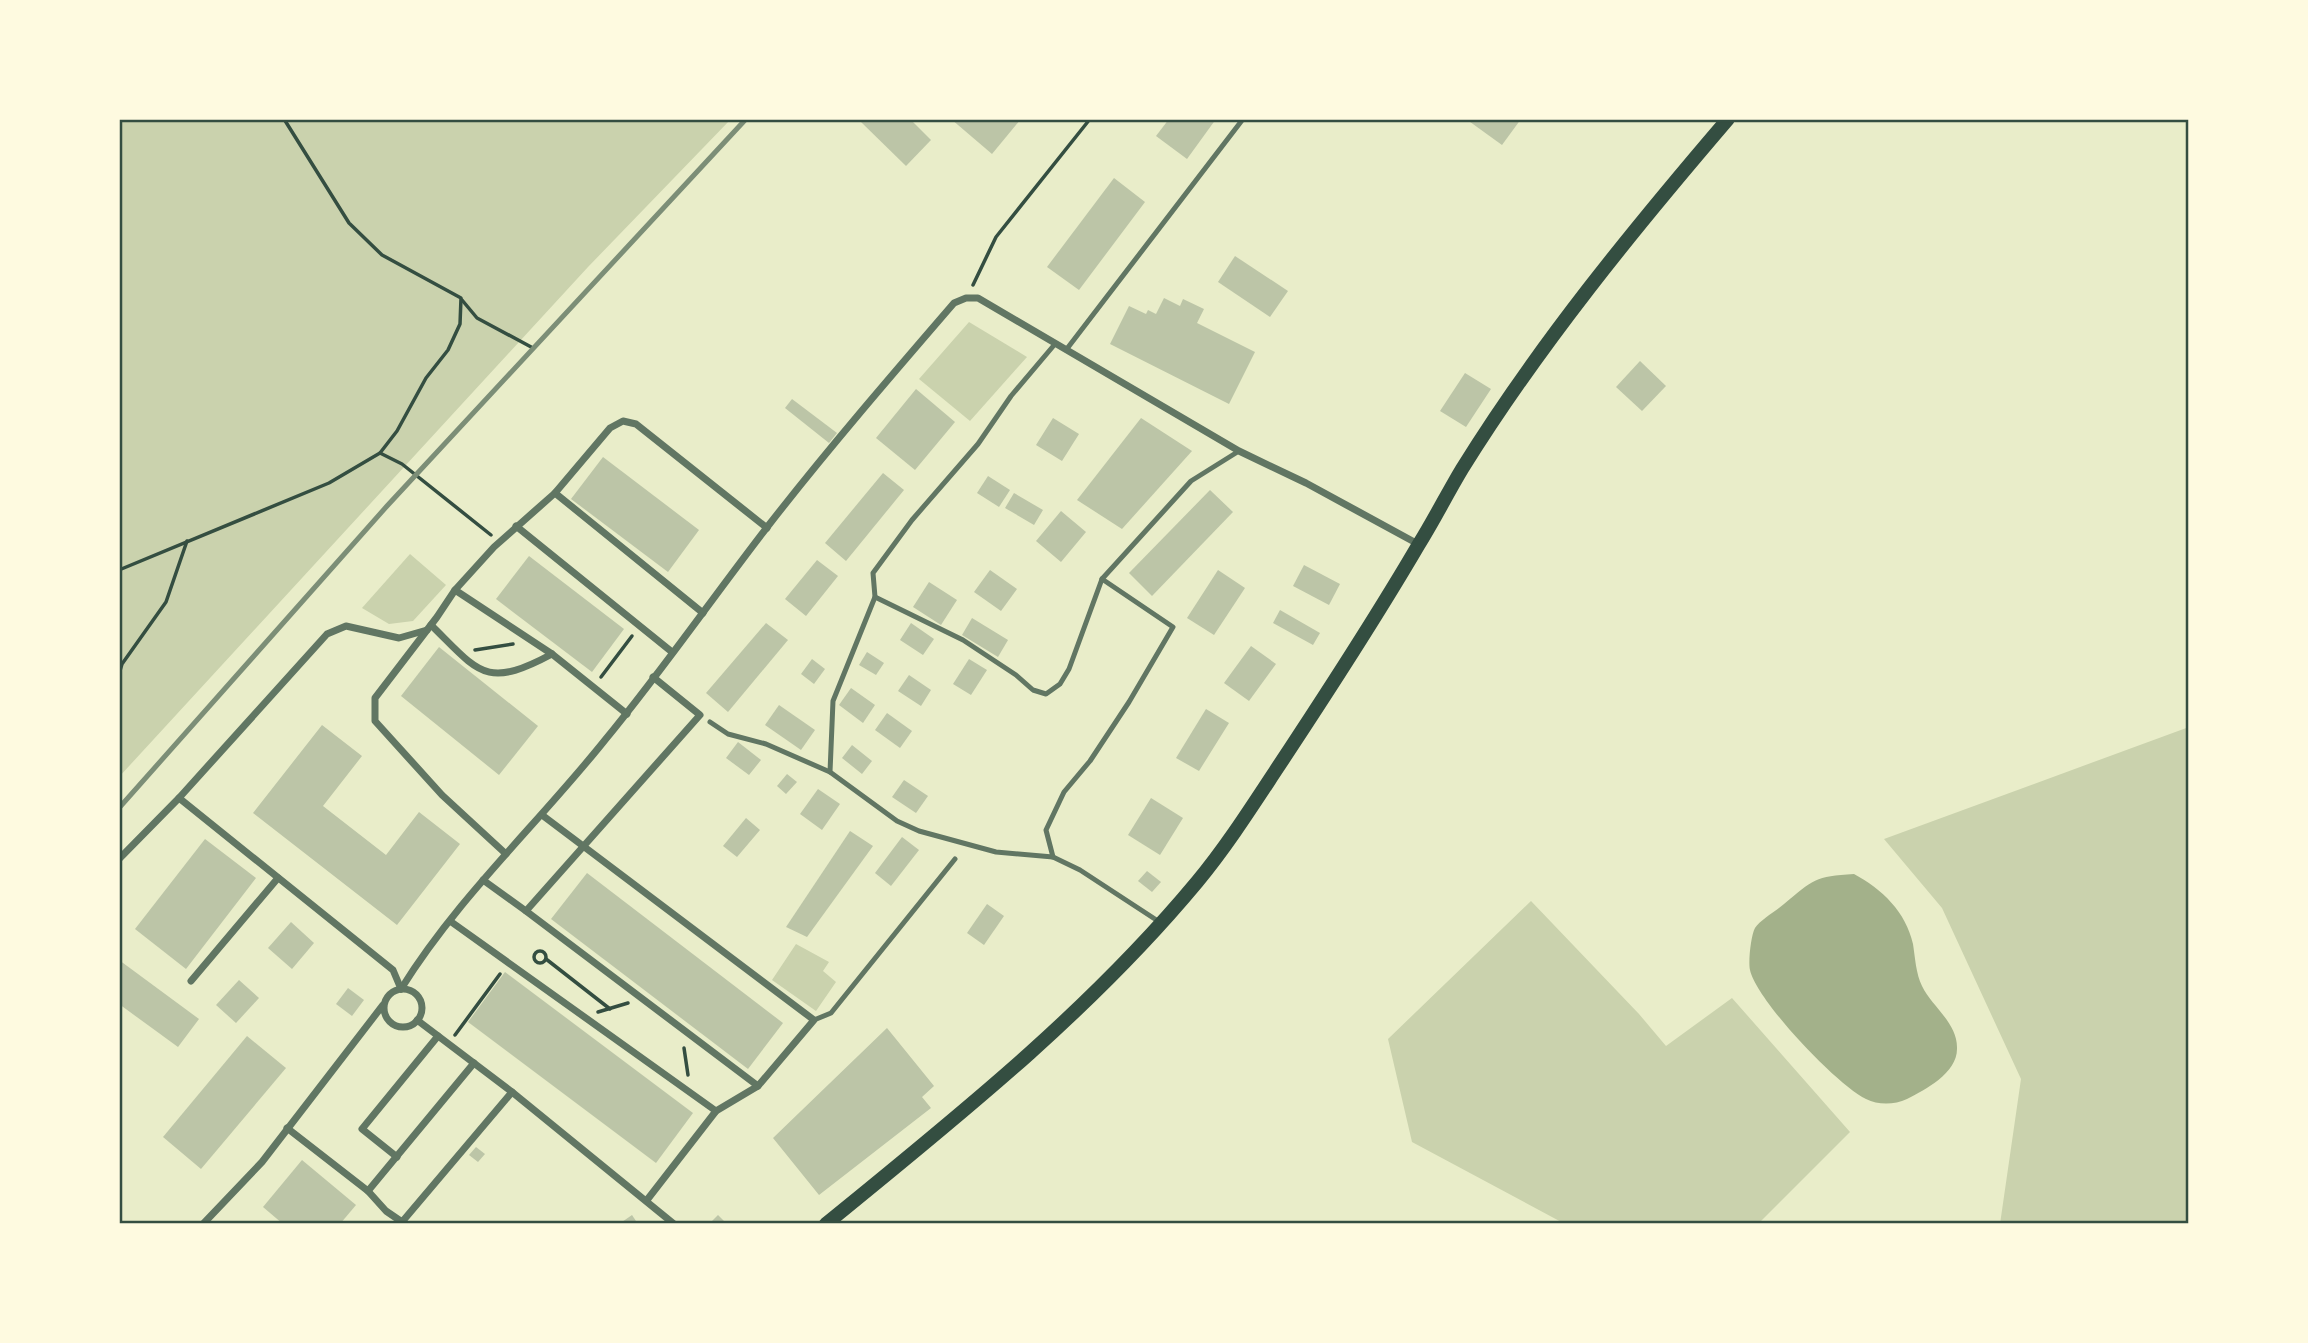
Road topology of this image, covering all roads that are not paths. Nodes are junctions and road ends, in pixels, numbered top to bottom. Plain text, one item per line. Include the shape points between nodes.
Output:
1 (1243, 119) edge
2 (1728, 119) edge
3 (1055, 344) junction
4 (1066, 350) junction
5 (1239, 451) junction
6 (555, 493) junction
7 (516, 526) junction
8 (767, 528) junction
9 (1419, 544) junction
10 (1102, 579) junction
11 (454, 590) junction
12 (875, 597) junction
13 (703, 613) junction
14 (429, 627) junction
15 (672, 652) junction
16 (552, 654) junction
17 (653, 677) junction
18 (627, 714) junction
19 (710, 722) dead end
20 (830, 772) junction
21 (179, 798) junction
22 (542, 815) junction
23 (585, 847) junction
24 (506, 854) junction
25 (1053, 857) junction
26 (119, 859) edge
27 (955, 859) dead end
28 (278, 878) junction
29 (483, 880) junction
30 (526, 911) junction
31 (450, 921) junction
32 (1161, 923) junction
33 (191, 981) dead end
34 (401, 989) junction
35 (383, 1005) junction
36 (417, 1020) junction
37 (814, 1020) junction
38 (438, 1036) junction
39 (474, 1063) junction
40 (758, 1086) junction
41 (512, 1092) junction
42 (716, 1111) junction
43 (287, 1128) junction
44 (397, 1157) junction
45 (368, 1191) junction
46 (647, 1200) junction
47 (403, 1223) edge
48 (203, 1224) edge
49 (674, 1224) edge
50 (826, 1224) edge

1 - 4 lane
2 - 9 main road via 1596,279 1526,374 1462,469
3 - 4 street
3 - 8 street via 978,298 954,303
3 - 12 lane via 873,573
4 - 5 street
5 - 9 street
5 - 10 lane via 1191,481
6 - 7 street
6 - 8 street via 610,428 623,421 636,424
6 - 13 street
7 - 11 street
7 - 15 street
8 - 13 street
9 - 32 main road via 1238,826
10 - 12 lane via 1069,669 1060,684 1046,694 1033,690 963,640
10 - 25 lane via 1173,627 1129,702 1064,792 1046,830
11 - 14 street
11 - 16 street
12 - 20 lane via 833,701
13 - 15 street
14 - 16 street via 488,673 505,674
14 - 21 street via 399,638 346,626 327,634
14 - 24 street via 374,698 375,721 442,795
15 - 17 street
16 - 18 street
17 - 18 street
17 - 23 street via 700,715
18 - 22 street
19 - 20 lane via 728,734 766,744
20 - 25 lane via 897,821 919,831 996,852
21 - 26 street
21 - 28 street
22 - 23 street
22 - 24 street
23 - 30 street
23 - 37 street
24 - 29 street
25 - 32 lane
27 - 37 lane via 831,1013
28 - 33 street
28 - 34 street via 393,970
29 - 30 street
29 - 31 street
30 - 40 street
31 - 34 street
31 - 42 street
32 - 50 main road via 1102,986 982,1096
34 - 35 street
34 - 36 street via 413,992 421,1001
35 - 36 street via 387,1018 397,1026
35 - 43 street
36 - 38 street
37 - 40 street
38 - 39 street
38 - 44 street via 362,1129
39 - 41 street
39 - 44 street
40 - 42 street
41 - 46 street
41 - 47 street
42 - 46 street
43 - 45 street
43 - 48 street via 262,1162
44 - 45 street
45 - 47 street
46 - 49 street

